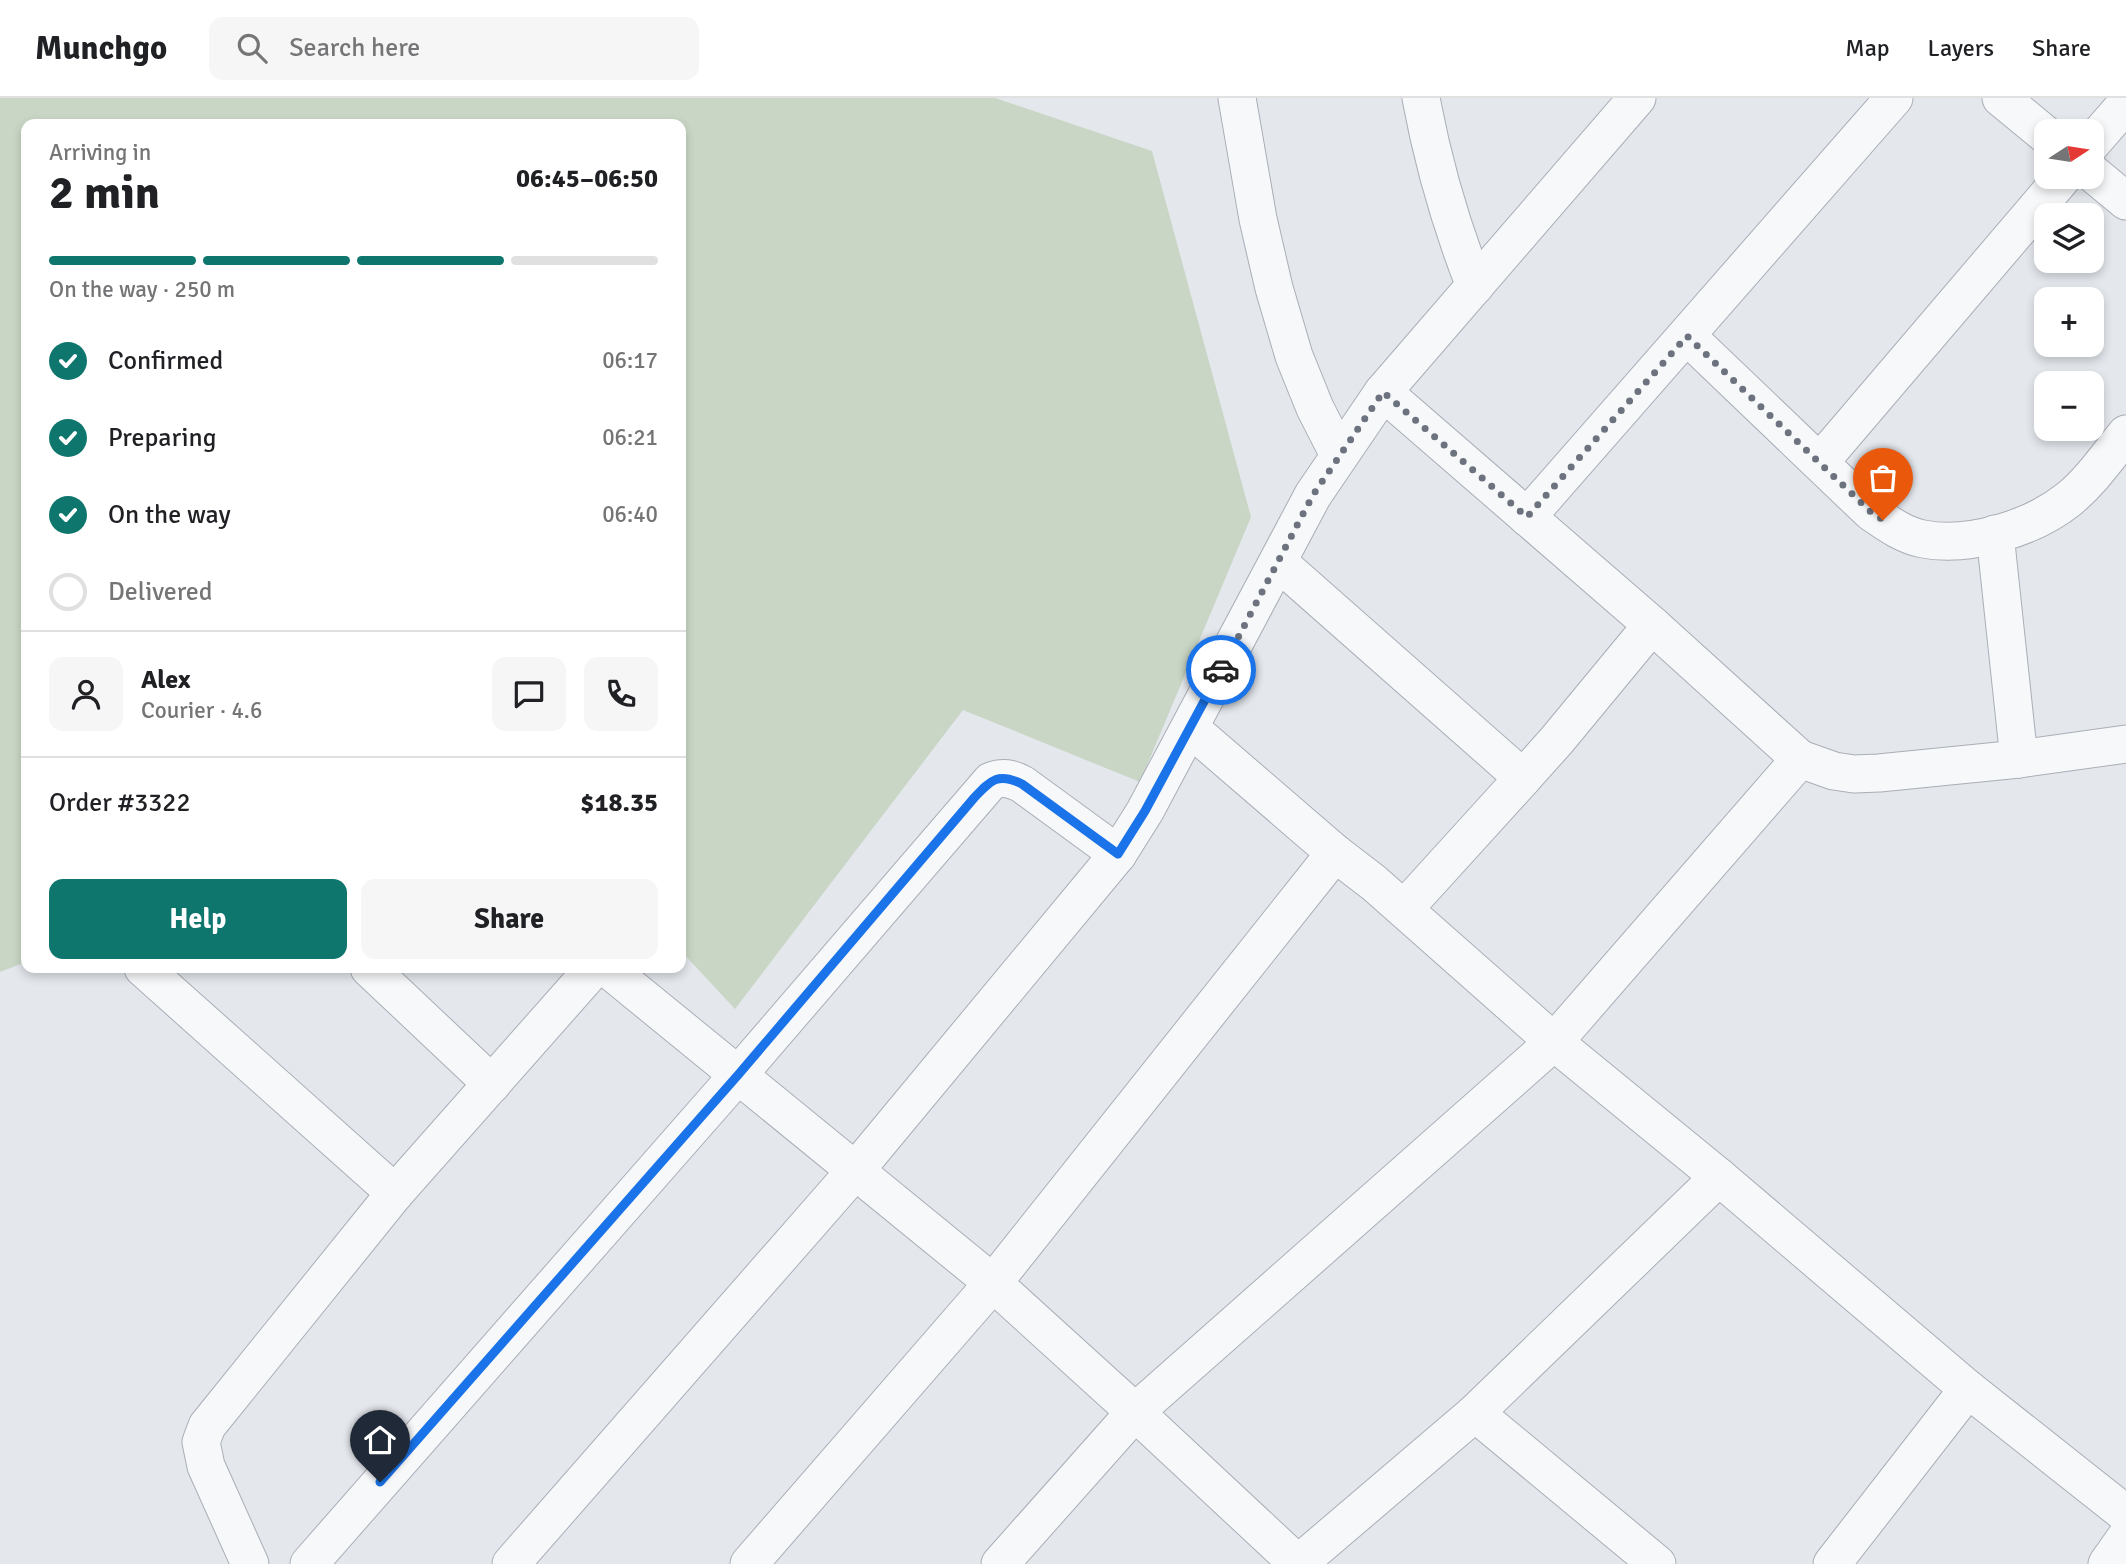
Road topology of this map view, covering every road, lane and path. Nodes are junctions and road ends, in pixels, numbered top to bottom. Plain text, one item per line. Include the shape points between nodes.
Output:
1 (1237, 98) edge
2 (1421, 98) edge
3 (1894, 98) edge
4 (2001, 98) edge
5 (1627, 103) edge
6 (2126, 104) edge
7 (2034, 125) edge
8 (2104, 129) edge
9 (2104, 183) edge
10 (2053, 189) edge
11 (2126, 201) edge
12 (1475, 286) junction
13 (1687, 336) junction
14 (1383, 392) junction
15 (2126, 435) edge
16 (1339, 455) junction
17 (1819, 462) junction
18 (1527, 517) junction
19 (1995, 534) junction
20 (1278, 562) junction
21 (1652, 625) junction
22 (1190, 727) junction
23 (2126, 744) edge
24 (2019, 759) junction
25 (1800, 760) junction
26 (1523, 778) junction
27 (1335, 853) junction
28 (1118, 854) junction
29 (1404, 909) junction
30 (149, 973) edge
31 (374, 973) edge
32 (590, 973) edge
33 (613, 973) edge
34 (1554, 1042) junction
35 (738, 1075) junction
36 (492, 1084) junction
37 (855, 1171) junction
38 (1718, 1177) junction
39 (396, 1193) junction
40 (993, 1283) junction
41 (1968, 1389) junction
42 (1135, 1412) junction
43 (1475, 1413) junction
44 (2126, 1514) edge
45 (2126, 1537) edge
46 (250, 1564) edge
47 (309, 1564) edge
48 (511, 1564) edge
49 (750, 1564) edge
50 (1000, 1564) edge
51 (1298, 1564) edge
52 (1657, 1564) edge
53 (1832, 1564) edge
54 (2107, 1564) edge

1 - 16 street via 1258,219 1294,356
2 - 12 street via 1456,239
3 - 13 street
4 - 7 street
5 - 12 street
6 - 8 street
9 - 11 street
10 - 17 street
12 - 14 street
13 - 17 street
13 - 18 street
14 - 16 street
14 - 18 street
15 - 19 street via 2071,497 2026,525
16 - 20 street
17 - 19 street via 1895,529 1943,541
18 - 21 street
19 - 24 street
20 - 22 street
20 - 26 street
21 - 25 street
21 - 26 street
22 - 27 street
22 - 28 street
23 - 24 street
24 - 25 street via 1854,774
25 - 34 street
26 - 29 street
27 - 29 street
27 - 40 street
28 - 35 street via 1022,784 1012,779 991,781
28 - 37 street
29 - 34 street
30 - 39 street
31 - 36 street
32 - 36 street
33 - 35 street
34 - 38 street
34 - 42 street
35 - 37 street
35 - 47 street
36 - 39 street
37 - 40 street
37 - 48 street
38 - 41 street
38 - 43 street
39 - 46 street via 207,1426 201,1442 206,1466
40 - 42 street
40 - 49 street
41 - 44 street
41 - 53 street
42 - 50 street
42 - 51 street
43 - 51 street
43 - 52 street
45 - 54 street

